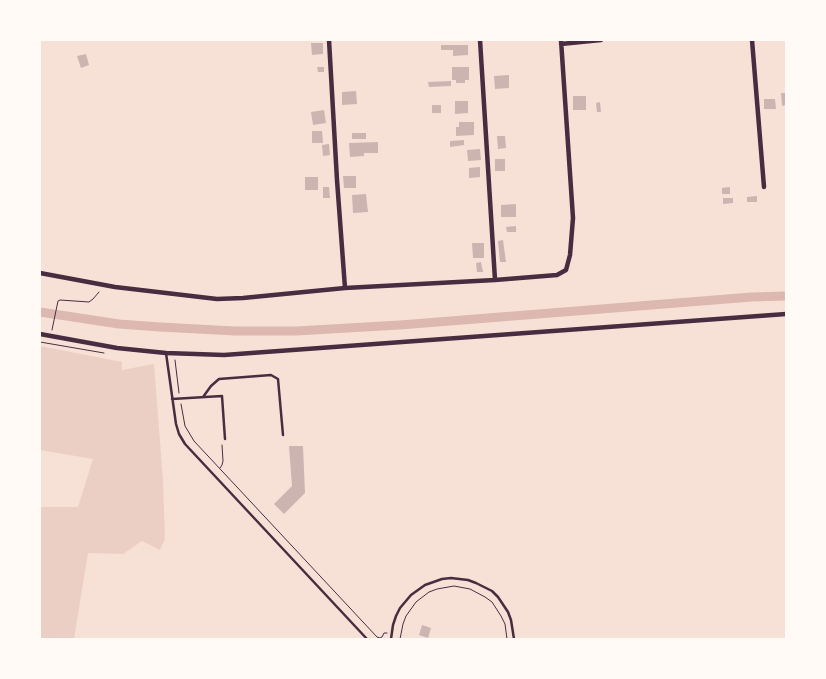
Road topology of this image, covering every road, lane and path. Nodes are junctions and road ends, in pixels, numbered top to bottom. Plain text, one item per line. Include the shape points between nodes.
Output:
1 (330, 40) edge
2 (480, 40) edge
3 (601, 40) edge
4 (752, 40) edge
5 (561, 42) edge
6 (764, 186) dead end
7 (40, 273) edge
8 (495, 280) junction
9 (104, 284) junction
10 (344, 288) junction
11 (786, 314) edge
12 (40, 334) edge
13 (51, 336) junction
14 (166, 353) junction
15 (175, 354) junction
16 (203, 397) junction
17 (172, 398) junction
18 (180, 398) junction
19 (282, 435) dead end
20 (224, 438) joint
21 (220, 468) junction
22 (391, 634) junction
23 (367, 639) edge
24 (391, 639) edge
25 (400, 639) edge
26 (507, 639) edge
27 (514, 639) edge

1 - 10 street
2 - 8 street
3 - 5 street
4 - 6 street
5 - 8 street via 572,218 566,270 557,275
7 - 9 street
8 - 10 street
9 - 10 street via 217,299
9 - 13 path via 89,302 60,300
11 - 15 street via 224,355
12 - 13 street
13 - 14 street
14 - 15 street
14 - 17 lane
15 - 18 path
16 - 18 lane
16 - 19 lane via 219,379 271,375 278,379
16 - 20 lane via 222,396
17 - 18 lane
17 - 23 lane via 176,424 185,444
18 - 21 path via 188,433
20 - 21 path
21 - 22 path via 376,637
22 - 24 lane
22 - 27 lane via 400,608 411,595 433,581 459,578 476,583 498,598 512,620
25 - 26 path via 406,616 416,602 429,592 454,586 478,592 492,602 505,624

